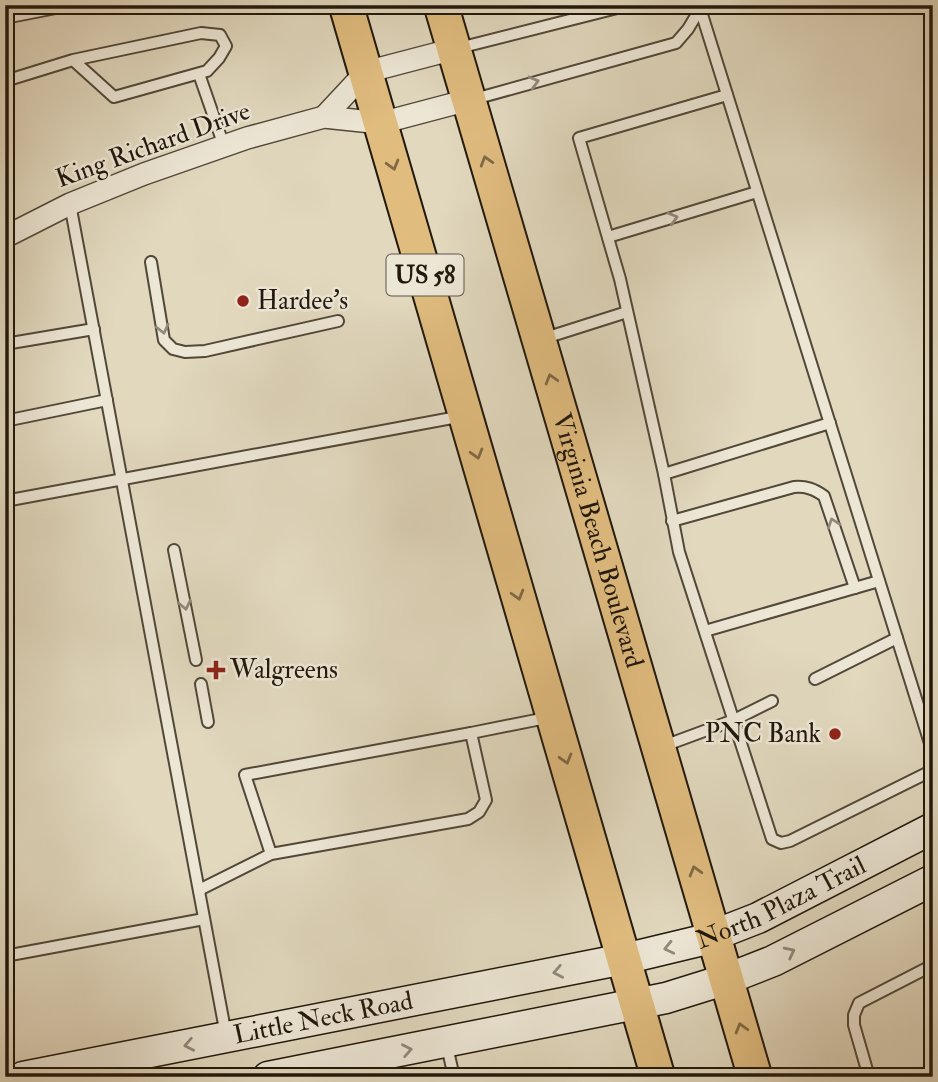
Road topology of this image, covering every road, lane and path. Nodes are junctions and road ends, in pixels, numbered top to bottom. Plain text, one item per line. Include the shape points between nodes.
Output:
1 (71, 5) edge
2 (346, 5) edge
3 (441, 5) edge
4 (629, 5) edge
5 (715, 5) edge
6 (697, 7) edge
7 (5, 18) edge
8 (454, 49) junction
9 (73, 60) junction
10 (366, 72) junction
11 (199, 74) junction
12 (5, 81) edge
13 (727, 95) junction
14 (468, 100) junction
15 (324, 117) junction
16 (380, 123) junction
17 (224, 146) junction
18 (757, 192) junction
19 (70, 204) junction
20 (5, 237) edge
21 (608, 237) junction
22 (151, 262) dead end
23 (627, 312) junction
24 (338, 321) dead end
25 (94, 329) junction
26 (539, 339) junction
27 (5, 344) edge
28 (107, 400) junction
29 (466, 415) junction
30 (5, 421) edge
31 (830, 423) junction
32 (664, 474) junction
33 (122, 480) junction
34 (5, 501) edge
35 (672, 521) junction
36 (174, 550) dead end
37 (879, 581) junction
38 (855, 588) junction
39 (705, 631) junction
40 (897, 638) junction
41 (196, 660) dead end
42 (816, 679) dead end
43 (201, 684) dead end
44 (772, 701) dead end
45 (554, 716) junction
46 (734, 720) junction
47 (208, 722) dead end
48 (929, 729) edge
49 (471, 733) junction
50 (659, 748) junction
51 (933, 753) edge
52 (933, 770) edge
53 (933, 828) edge
54 (271, 855) junction
55 (933, 880) edge
56 (199, 891) junction
57 (204, 919) junction
58 (714, 936) junction
59 (5, 956) edge
60 (624, 959) junction
61 (933, 965) edge
62 (727, 979) junction
63 (637, 1003) junction
64 (226, 1038) junction
65 (446, 1042) junction
66 (23, 1077) edge
67 (268, 1077) edge
68 (454, 1077) edge
69 (658, 1077) edge
70 (755, 1077) edge
71 (869, 1077) edge

1 - 7 lane
2 - 10 main road, US 58
3 - 8 main road, Virginia Beach Boulevard
4 - 8 lane
5 - 6 lane
6 - 13 lane
14 -> 6 lane via 676,43
8 - 10 street
8 - 14 main road, Virginia Beach Boulevard
9 - 11 lane via 114,97
9 - 11 lane via 201,33 220,36 226,46 207,71
9 - 12 lane
10 - 15 street
10 - 16 main road, US 58
11 - 17 lane
13 - 18 lane
13 - 21 lane via 579,138
14 - 16 street
26 -> 14 main road, Virginia Beach Boulevard
15 - 16 street, King Richard Drive
15 - 17 street, King Richard Drive
16 -> 29 main road, US 58
17 - 19 street, King Richard Drive
21 -> 18 lane
18 - 31 lane
19 - 20 street, King Richard Drive
19 - 25 lane
21 - 23 lane
22 -> 24 lane via 164,340 173,349 205,351
23 - 26 lane
23 - 32 lane
25 - 27 lane
25 - 28 lane
50 -> 26 main road, Virginia Beach Boulevard
28 - 30 lane
28 - 33 lane
29 - 33 lane
29 -> 45 main road, US 58
31 - 32 lane
31 - 37 lane
32 - 35 lane
33 - 34 lane
33 - 56 lane
38 -> 35 lane via 824,496 816,490 794,487
35 - 39 lane
36 -> 41 lane
37 - 38 lane
37 - 40 lane
38 - 39 lane
39 - 46 lane
40 - 42 lane
40 - 48 lane
43 - 47 lane
44 - 46 lane
45 - 49 lane
45 -> 60 main road, US 58
46 - 50 lane
46 - 52 lane via 772,839 781,843
48 - 51 lane
49 - 54 lane via 486,800 468,819
49 - 54 lane via 245,775
58 -> 50 main road, Virginia Beach Boulevard
53 - 58 street, North Plaza Trail
54 - 56 lane
62 -> 55 street, North Plaza Trail via 773,961
56 - 57 lane
57 - 59 lane
57 - 64 lane
58 -> 60 street, North Plaza Trail
58 - 62 main road, Virginia Beach Boulevard
60 - 63 main road, US 58
60 -> 64 street, Little Neck Road
61 - 71 lane via 859,1003 855,1026
62 - 63 street, North Plaza Trail
70 -> 62 main road, Virginia Beach Boulevard
63 - 65 street, Little Neck Road
63 - 69 main road, US 58
64 -> 66 street, Little Neck Road
67 -> 65 street, Little Neck Road via 366,1063
65 - 68 lane

